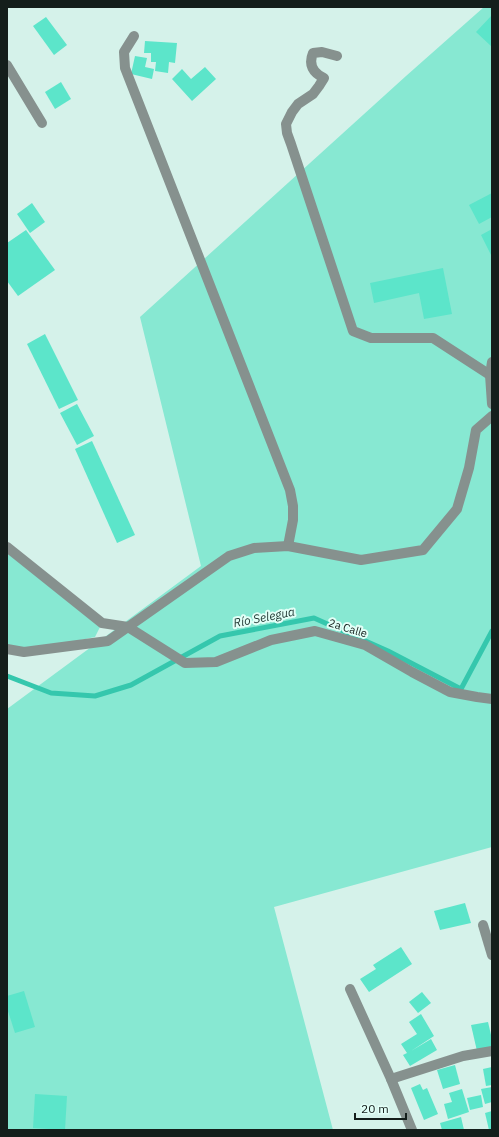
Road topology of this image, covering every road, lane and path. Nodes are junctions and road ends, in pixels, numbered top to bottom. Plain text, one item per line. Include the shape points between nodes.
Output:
1 (134, 36) dead end
2 (338, 56) dead end
3 (7, 65) edge
4 (42, 123) dead end
5 (492, 362) edge
6 (490, 375) junction
7 (492, 404) edge
8 (492, 416) edge
9 (288, 546) junction
10 (7, 547) edge
11 (128, 627) junction
12 (7, 649) edge
13 (492, 699) edge
14 (482, 925) dead end
15 (492, 955) edge
16 (350, 989) dead end
17 (492, 1051) edge
18 (392, 1079) junction
19 (412, 1130) edge

1 - 9 street via 124,52 125,68 290,490 293,520
2 - 6 street via 322,52 313,53 313,70 324,78 312,94 298,104 286,124 353,331 371,338 433,338
3 - 4 street
5 - 6 street
6 - 7 street
8 - 9 street via 476,430 470,468 457,509 423,550 361,560
9 - 11 street via 254,548 229,556
10 - 11 street via 102,623
11 - 12 street via 108,641 24,652
11 - 13 street, 2a Calle via 185,663 216,662 271,640 316,631 365,645 450,692
14 - 15 street
16 - 18 street
17 - 18 street via 464,1056
18 - 19 street

